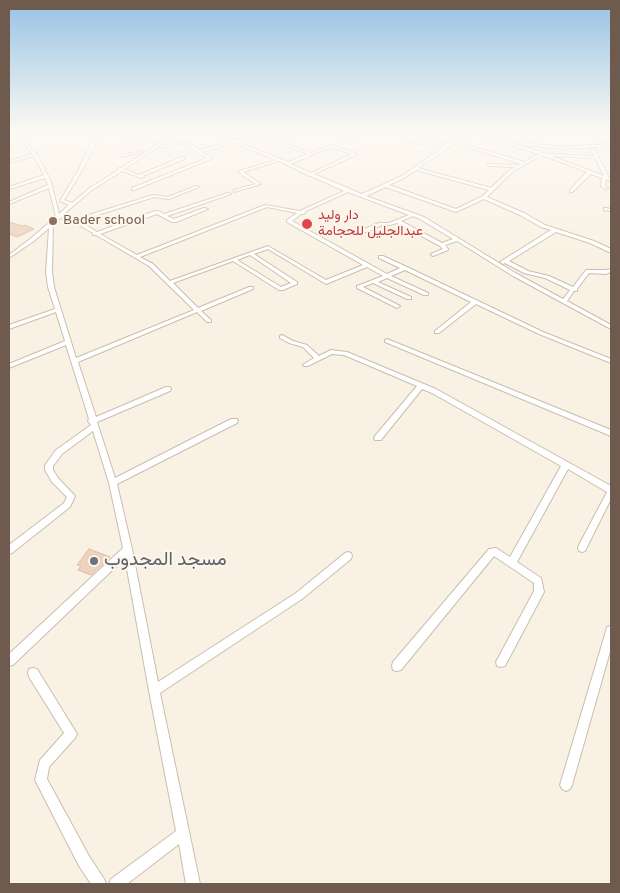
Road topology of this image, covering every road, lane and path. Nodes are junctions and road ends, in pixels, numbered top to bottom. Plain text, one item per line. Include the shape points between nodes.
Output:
1 (589, 173) edge
2 (78, 174) edge
3 (113, 174) edge
4 (133, 174) edge
5 (145, 174) edge
6 (169, 174) edge
7 (243, 174) edge
8 (307, 174) edge
9 (313, 174) edge
10 (408, 174) edge
11 (434, 174) edge
12 (510, 174) edge
13 (592, 174) edge
14 (310, 175) junction
15 (46, 176) joint
16 (139, 176) junction
17 (608, 178) edge
18 (153, 180) junction
19 (385, 185) junction
20 (50, 186) junction
21 (9, 188) edge
22 (197, 188) dead end
23 (606, 188) dead end
24 (133, 189) dead end
25 (492, 190) junction
26 (235, 191) dead end
27 (347, 191) junction
28 (571, 191) dead end
29 (229, 194) dead end
30 (362, 196) junction
31 (484, 197) junction
32 (9, 203) edge
33 (72, 205) junction
34 (206, 209) dead end
35 (302, 213) junction
36 (412, 215) junction
37 (165, 216) junction
38 (58, 218) junction
39 (75, 221) junction
40 (397, 221) junction
41 (555, 230) junction
42 (364, 231) dead end
43 (95, 234) junction
44 (458, 239) junction
45 (442, 245) junction
46 (611, 251) edge
47 (251, 254) junction
48 (433, 255) dead end
49 (138, 256) junction
50 (9, 257) edge
51 (381, 257) dead end
52 (234, 260) junction
53 (506, 261) junction
54 (499, 264) junction
55 (367, 265) junction
56 (405, 268) junction
57 (611, 270) edge
58 (387, 276) junction
59 (372, 281) junction
60 (169, 283) junction
61 (251, 288) dead end
62 (575, 290) junction
63 (426, 294) dead end
64 (408, 298) dead end
65 (564, 301) junction
66 (475, 302) junction
67 (396, 306) dead end
68 (57, 310) junction
69 (198, 311) junction
70 (209, 321) dead end
71 (9, 327) edge
72 (611, 327) edge
73 (437, 332) dead end
74 (282, 337) dead end
75 (387, 341) dead end
76 (67, 342) junction
77 (318, 358) junction
78 (74, 361) junction
79 (611, 361) edge
80 (306, 365) dead end
81 (9, 366) edge
82 (422, 386) junction
83 (168, 389) dead end
84 (234, 421) dead end
85 (93, 424) junction
86 (611, 433) edge
87 (378, 438) dead end
88 (566, 465) junction
89 (113, 483) junction
90 (611, 491) edge
91 (582, 548) dead end
92 (128, 549) junction
93 (9, 550) edge
94 (348, 556) dead end
95 (511, 563) junction
96 (611, 632) edge
97 (9, 661) edge
98 (501, 662) dead end
99 (396, 666) dead end
100 (33, 673) dead end
101 (154, 691) junction
102 (566, 785) dead end
103 (182, 834) junction
104 (99, 884) edge
105 (116, 884) edge
106 (193, 884) edge

1 - 28 street
2 - 33 street via 62,201
3 - 33 street
4 - 16 street
5 - 16 street
6 - 18 street
7 - 26 street via 259,184
8 - 14 street
9 - 14 street
10 - 19 street
11 - 25 street
12 - 25 street
13 - 17 street
14 - 27 street
15 - 20 street
15 - 21 street
16 - 18 street
17 - 23 street via 603,186
18 - 24 street
19 - 30 street
19 - 31 street via 456,212
20 - 32 street
20 - 38 street
22 - 39 street via 168,198 154,196
25 - 31 street
27 - 30 street
27 - 35 street
29 - 37 street
30 - 36 street
31 - 41 street
33 - 38 street
34 - 37 street via 174,221
35 - 49 street via 267,206
35 - 55 street via 290,222
36 - 40 street
36 - 44 street
37 - 43 street via 157,212
38 - 39 street
38 - 50 street
38 - 68 street via 49,272
39 - 43 street
40 - 42 street
40 - 45 street
41 - 46 street
41 - 53 street
43 - 49 street
44 - 45 street
44 - 54 street
45 - 48 street via 446,249
47 - 52 street
47 - 52 street via 295,282 281,289
47 - 55 street via 270,248 326,282
49 - 60 street
51 - 56 street
52 - 60 street
53 - 54 street
53 - 62 street
54 - 65 street
55 - 58 street
56 - 58 street
56 - 66 street
57 - 62 street via 588,271
58 - 59 street
58 - 63 street
59 - 64 street
59 - 67 street via 359,288
60 - 69 street
61 - 69 street
62 - 65 street
65 - 72 street
66 - 73 street
66 - 79 street
68 - 71 street
68 - 76 street
69 - 70 street
69 - 78 street
74 - 77 street via 305,346
75 - 86 street
76 - 78 street
76 - 81 street
77 - 80 street
77 - 82 street via 331,352 345,353
78 - 85 street
82 - 87 street
82 - 88 street
83 - 85 street
84 - 89 street
85 - 89 street
85 - 93 street via 59,452 49,465 54,480 71,496 67,505
88 - 90 street
88 - 95 street
89 - 92 street
90 - 91 street
92 - 97 street
92 - 101 street
94 - 101 street via 299,596
95 - 98 street via 538,581 539,592
95 - 99 street via 492,552
96 - 102 street
100 - 104 street via 70,734 44,764 41,780
101 - 103 street
103 - 105 street
103 - 106 street

